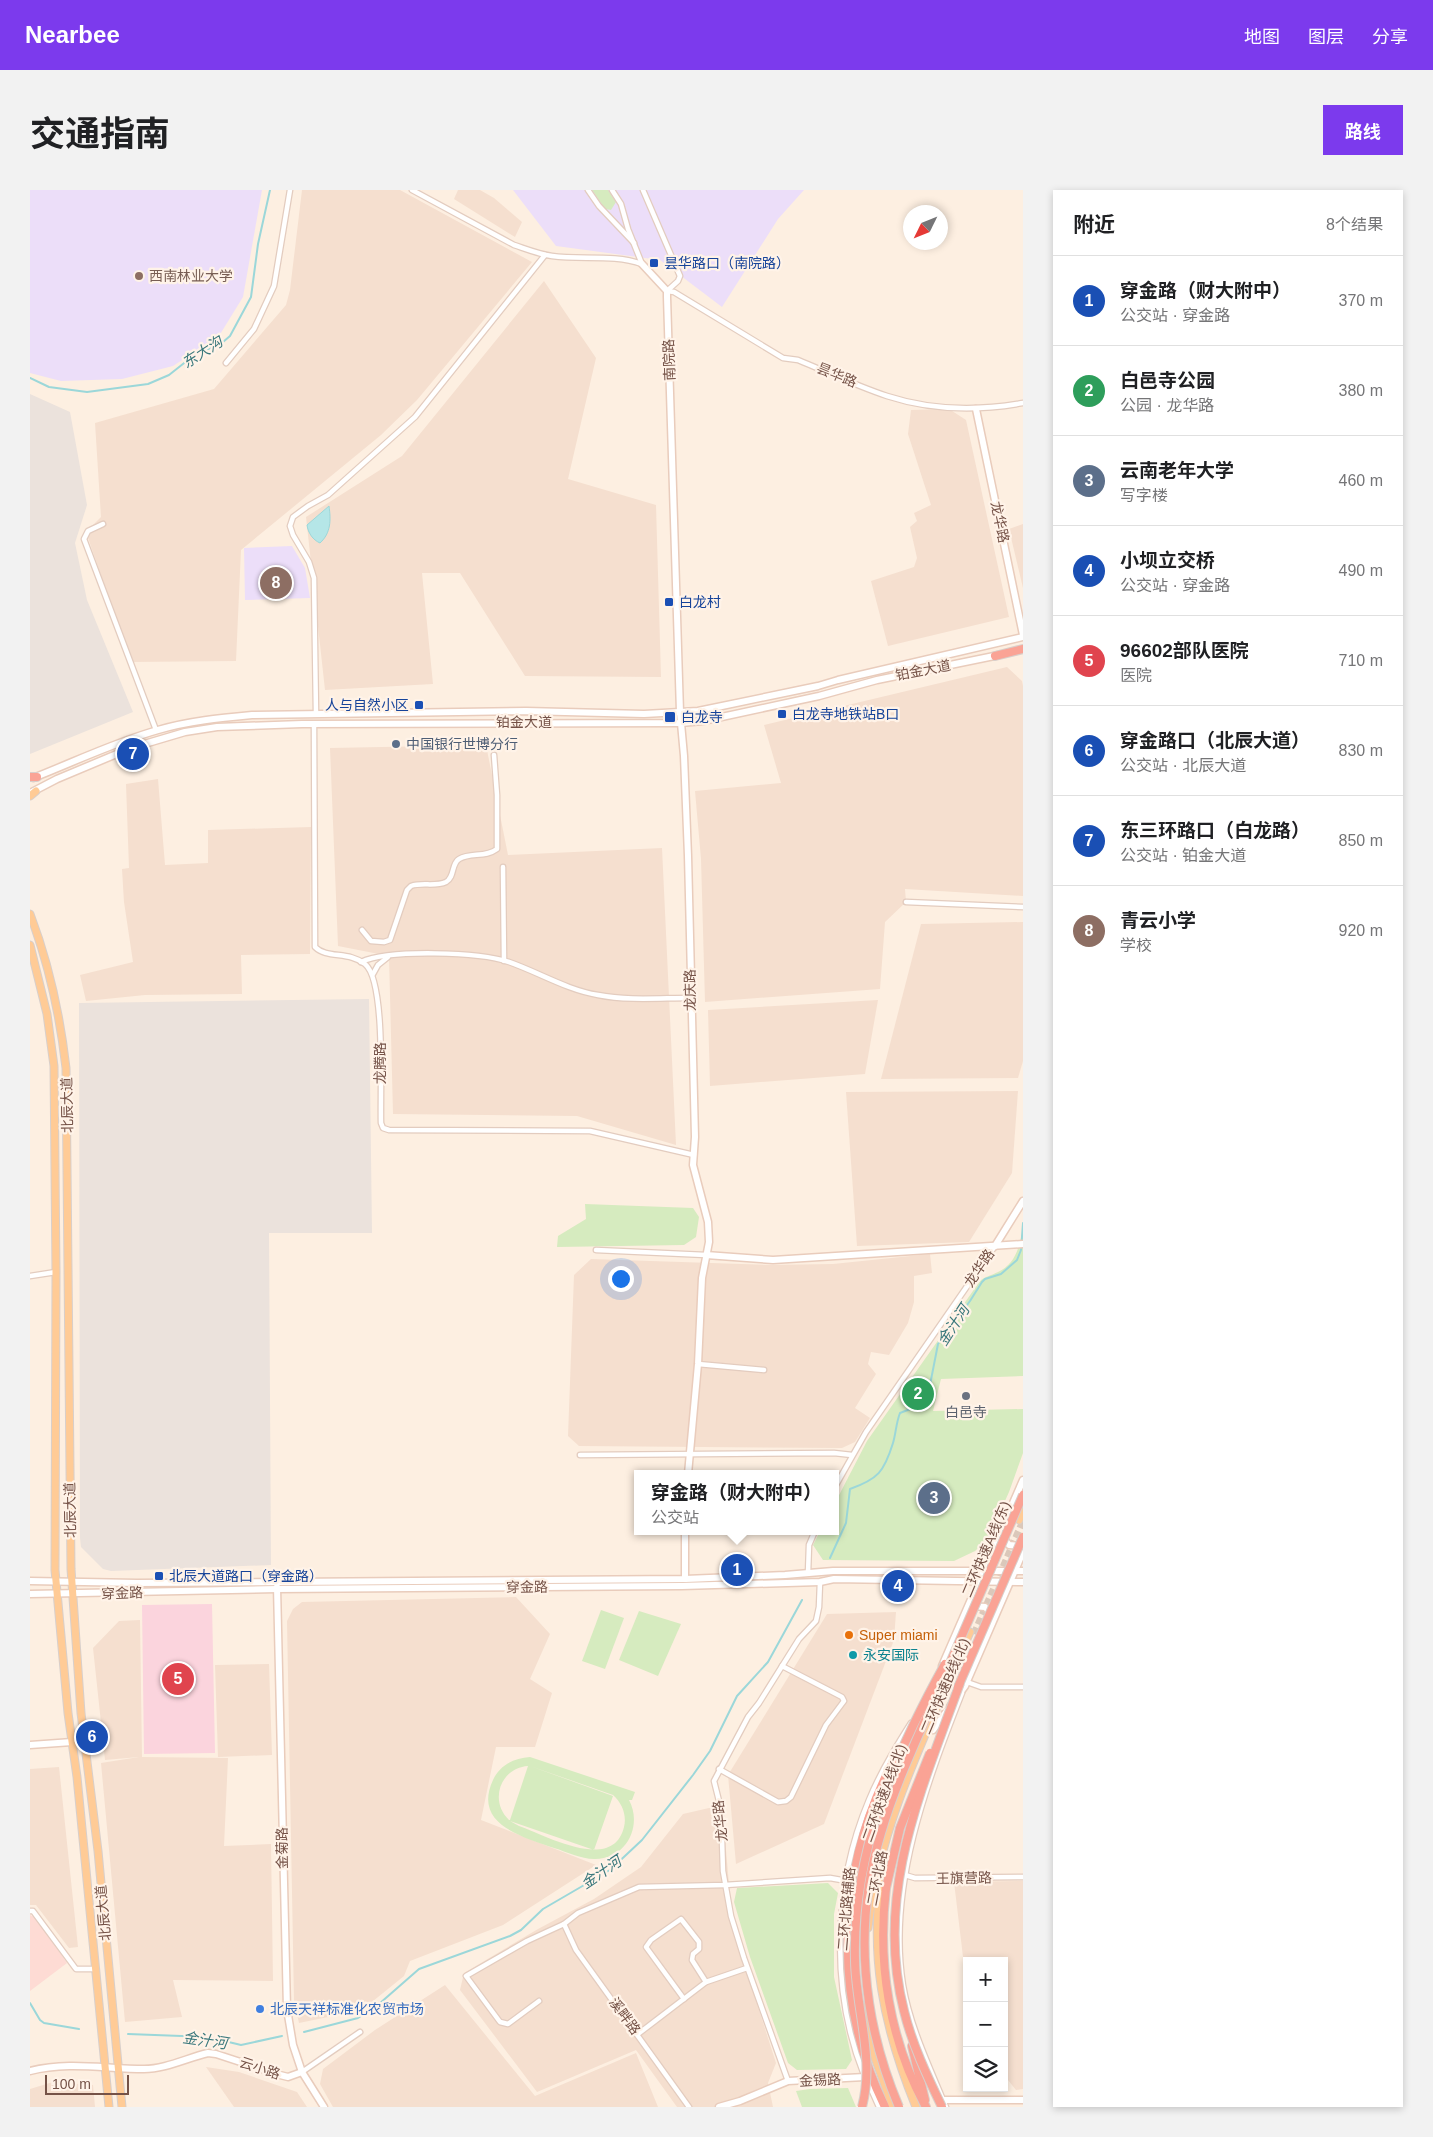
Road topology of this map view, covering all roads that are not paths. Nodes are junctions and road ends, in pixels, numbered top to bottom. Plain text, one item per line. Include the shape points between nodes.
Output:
1 (290, 190) edge
2 (412, 190) edge
3 (588, 190) edge
4 (612, 190) edge
5 (643, 190) edge
6 (636, 246) junction
7 (545, 255) junction
8 (642, 264) junction
9 (667, 291) junction
10 (226, 363) dead end
11 (1023, 403) edge
12 (976, 409) junction
13 (102, 524) dead end
14 (1023, 636) edge
15 (1023, 649) edge
16 (1023, 652) edge
17 (995, 656) junction
18 (848, 677) junction
19 (851, 686) junction
20 (680, 712) junction
21 (316, 714) junction
22 (681, 723) junction
23 (314, 724) junction
24 (156, 730) junction
25 (494, 755) dead end
26 (32, 777) edge
27 (32, 793) edge
28 (503, 866) dead end
29 (906, 902) dead end
30 (1023, 907) edge
31 (30, 914) edge
32 (362, 930) dead end
33 (30, 945) edge
34 (393, 955) junction
35 (504, 961) junction
36 (361, 962) junction
37 (373, 974) junction
38 (690, 998) junction
39 (694, 1155) junction
40 (1023, 1201) edge
41 (1020, 1244) edge
42 (995, 1246) junction
43 (596, 1250) dead end
44 (706, 1255) junction
45 (56, 1272) junction
46 (30, 1276) edge
47 (698, 1364) junction
48 (764, 1370) dead end
49 (689, 1453) junction
50 (580, 1455) dead end
51 (852, 1455) junction
52 (688, 1470) edge
53 (839, 1479) edge
54 (1023, 1480) edge
55 (1023, 1495) edge
56 (1023, 1511) edge
57 (1022, 1521) edge
58 (1002, 1528) junction
59 (685, 1535) edge
60 (813, 1535) edge
61 (1023, 1537) edge
62 (1023, 1546) edge
63 (1023, 1552) edge
64 (984, 1571) junction
65 (1015, 1571) junction
66 (1023, 1571) edge
67 (808, 1573) junction
68 (685, 1579) junction
69 (30, 1581) edge
70 (57, 1581) junction
71 (72, 1581) junction
72 (276, 1581) junction
73 (820, 1582) junction
74 (979, 1582) junction
75 (1010, 1582) junction
76 (1023, 1582) edge
77 (277, 1590) junction
78 (30, 1594) edge
79 (57, 1594) junction
80 (72, 1594) junction
81 (969, 1613) junction
82 (989, 1622) junction
83 (972, 1633) tunnel mouth
84 (782, 1666) junction
85 (941, 1670) junction
86 (964, 1682) junction
87 (1023, 1687) edge
88 (912, 1726) junction
89 (931, 1729) junction
90 (72, 1742) junction
91 (30, 1745) edge
92 (719, 1769) junction
93 (906, 1875) junction
94 (1023, 1876) edge
95 (847, 1881) junction
96 (725, 1885) junction
97 (30, 1911) edge
98 (564, 1924) junction
99 (747, 1968) junction
100 (95, 1969) junction
101 (706, 1982) junction
102 (684, 1999) junction
103 (539, 2001) dead end
104 (904, 2010) junction
105 (360, 2032) dead end
106 (638, 2034) junction
107 (106, 2066) junction
108 (118, 2067) junction
109 (30, 2071) edge
110 (302, 2072) junction
111 (865, 2076) junction
112 (788, 2081) junction
113 (1023, 2100) edge
114 (944, 2105) edge
115 (109, 2107) edge
116 (122, 2107) edge
117 (324, 2107) edge
118 (689, 2107) edge
119 (719, 2107) edge
120 (862, 2107) edge
121 (879, 2107) edge
122 (885, 2107) edge
123 (893, 2107) edge
124 (899, 2107) edge
125 (916, 2107) edge
126 (926, 2107) edge

1 - 10 street via 274,286 254,329
2 - 7 street via 514,245
3 - 6 street
4 - 6 street via 621,204
5 - 9 street via 680,276
6 - 8 street
7 - 8 street via 627,259
7 - 21 street via 415,417 328,495 300,510 291,522 293,536 309,562 314,578
8 - 9 main road
9 - 12 street, 昙华路 via 674,292 783,358 798,360 892,397
9 - 20 main road, 南院路
11 - 12 street, 昙华路
12 - 14 main road, 龙华路
13 - 24 street via 88,531 84,539
14 - 18 main road, 铂金大道
15 - 17 highway
16 - 17 main road, 铂金大道
17 - 19 main road, 铂金大道
18 - 19 main road via 847,684
18 - 20 main road, 铂金大道 via 729,705
19 - 22 main road, 铂金大道 via 819,696
20 - 21 main road, 铂金大道
20 - 22 main road, 南院路
21 - 24 main road, 铂金大道 via 219,718
22 - 23 main road, 铂金大道
22 - 38 main road, 龙庆路 via 688,856
23 - 27 main road, 铂金大道 via 249,725 185,732 130,748
23 - 36 street via 315,947 320,952 354,957
24 - 26 main road, 铂金大道
25 - 32 street via 497,849 487,855 460,858 446,882 411,886 390,940 371,941
28 - 35 street
29 - 30 street
31 - 71 main road, 北辰大道 via 50,975 66,1068
33 - 45 main road, 北辰大道 via 47,1014 54,1066
34 - 35 street via 426,953
34 - 36 street via 371,957
34 - 37 street via 384,960
35 - 38 street via 597,995
36 - 37 street
37 - 39 street, 龙腾路 via 380,1021 383,1128 590,1131
38 - 39 main road, 龙庆路
39 - 44 main road, 龙庆路 via 695,1177 708,1222
40 - 42 main road, 龙华路
41 - 42 main road
42 - 44 main road via 772,1260
42 - 51 street, 龙华路
43 - 44 street
44 - 47 main road, 龙庆路
45 - 46 street
45 - 70 main road, 北辰大道
47 - 48 street
47 - 49 main road, 龙庆路
49 - 50 street
49 - 51 street
49 - 52 main road, 龙庆路
51 - 53 street, 龙华路
54 - 58 main road, 二环北路辅路
55 - 81 highway, 二环快速A线(东), bridge
56 - 57 main road
58 - 62 main road via 1006,1543 1014,1547
58 - 64 main road, 二环北路辅路
59 - 68 main road
60 - 67 street via 809,1545
61 - 82 highway, 二环快速B线(北), bridge
63 - 65 main road
64 - 65 main road, 穿金路
64 - 67 main road, 穿金路
64 - 74 main road, 二环北路辅路
65 - 66 main road, 穿金路
65 - 75 main road
67 - 68 main road, 穿金路
68 - 72 main road, 穿金路
69 - 70 main road, 穿金路
70 - 71 main road, 穿金路
70 - 79 main road, 北辰大道
71 - 72 main road, 穿金路
71 - 80 main road, 北辰大道
72 - 77 main road, 金菊路
73 - 74 main road, 穿金路 via 834,1579
73 - 77 main road, 穿金路
73 - 84 street, 龙华路 via 820,1607 816,1621 799,1639
74 - 75 main road, 穿金路
74 - 81 main road, 二环北路辅路
75 - 76 main road, 穿金路
75 - 82 main road
77 - 80 main road, 穿金路
77 - 110 main road, 金菊路 via 287,2009 293,2046
78 - 79 main road, 穿金路
79 - 80 main road, 穿金路
79 - 90 main road, 北辰大道
80 - 108 main road, 北辰大道
81 - 82 main road via 974,1606 985,1607 993,1615
81 - 85 main road, 二环北路辅路
81 - 88 highway, bridge
81 - 124 highway, 二环快速A线(北), bridge via 891,1804 875,1853 867,1896 864,1949 869,2007 881,2060
82 - 86 highway, 二环快速B线(北), bridge
83 - 89 main road, 二环北路
84 - 92 street, 龙华路
84 - 92 street via 842,1697 844,1701 826,1725 791,1797 778,1802
85 - 89 main road via 935,1689
85 - 95 street, 二环北路辅路 via 875,1786 857,1835
86 - 87 street
86 - 89 main road via 960,1694
86 - 93 street via 911,1846
86 - 104 highway, bridge via 914,1810 901,1861 894,1936
86 - 126 highway, 二环快速B线(北), bridge via 904,1816 890,1863 884,1899 882,1949 888,2000 901,2051
88 - 120 highway, bridge via 875,1820 864,1857 858,1895 855,1963 867,2064
88 - 122 highway, bridge via 873,1803 864,1828 850,1908 850,1990 856,2028 866,2066
89 - 123 main road, 二环北路 via 888,1831 868,1931 866,1983 869,2028 875,2058
89 - 125 main road, 二环北路 via 890,1838 880,1883 877,1924 878,1972 886,2018
90 - 91 main road
90 - 100 main road, 北辰大道
92 - 96 street, 龙华路 via 714,1781 721,1809
93 - 94 street, 王旗营路 via 915,1878
93 - 114 street via 900,1939 904,1985
95 - 96 street via 830,1878
95 - 111 street, 二环北路辅路 via 842,1936 843,1985 853,2041
96 - 98 street via 640,1887 578,1913
96 - 99 street, 龙华路
97 - 100 street via 76,1969
98 - 103 street via 466,1976 504,2024
98 - 106 street, 溪畔路 via 576,1950
99 - 101 street
99 - 112 street, 龙华路
100 - 107 main road, 北辰大道
101 - 102 street
101 - 102 street via 692,1960 699,1942 681,1919 646,1947
102 - 106 street
104 - 114 highway, bridge via 916,2048
104 - 126 highway, bridge
105 - 110 street, 云小路
106 - 118 street, 溪畔路
107 - 108 main road, 云小路
107 - 109 main road, 云小路 via 43,2067
107 - 115 main road, 北辰大道
108 - 110 main road, 云小路 via 146,2069 208,2053 288,2077
108 - 116 main road, 北辰大道
110 - 117 main road, 金菊路
111 - 112 main road, 金锡路
111 - 121 street, 二环北路辅路
112 - 119 main road, 金锡路
113 - 114 main road

